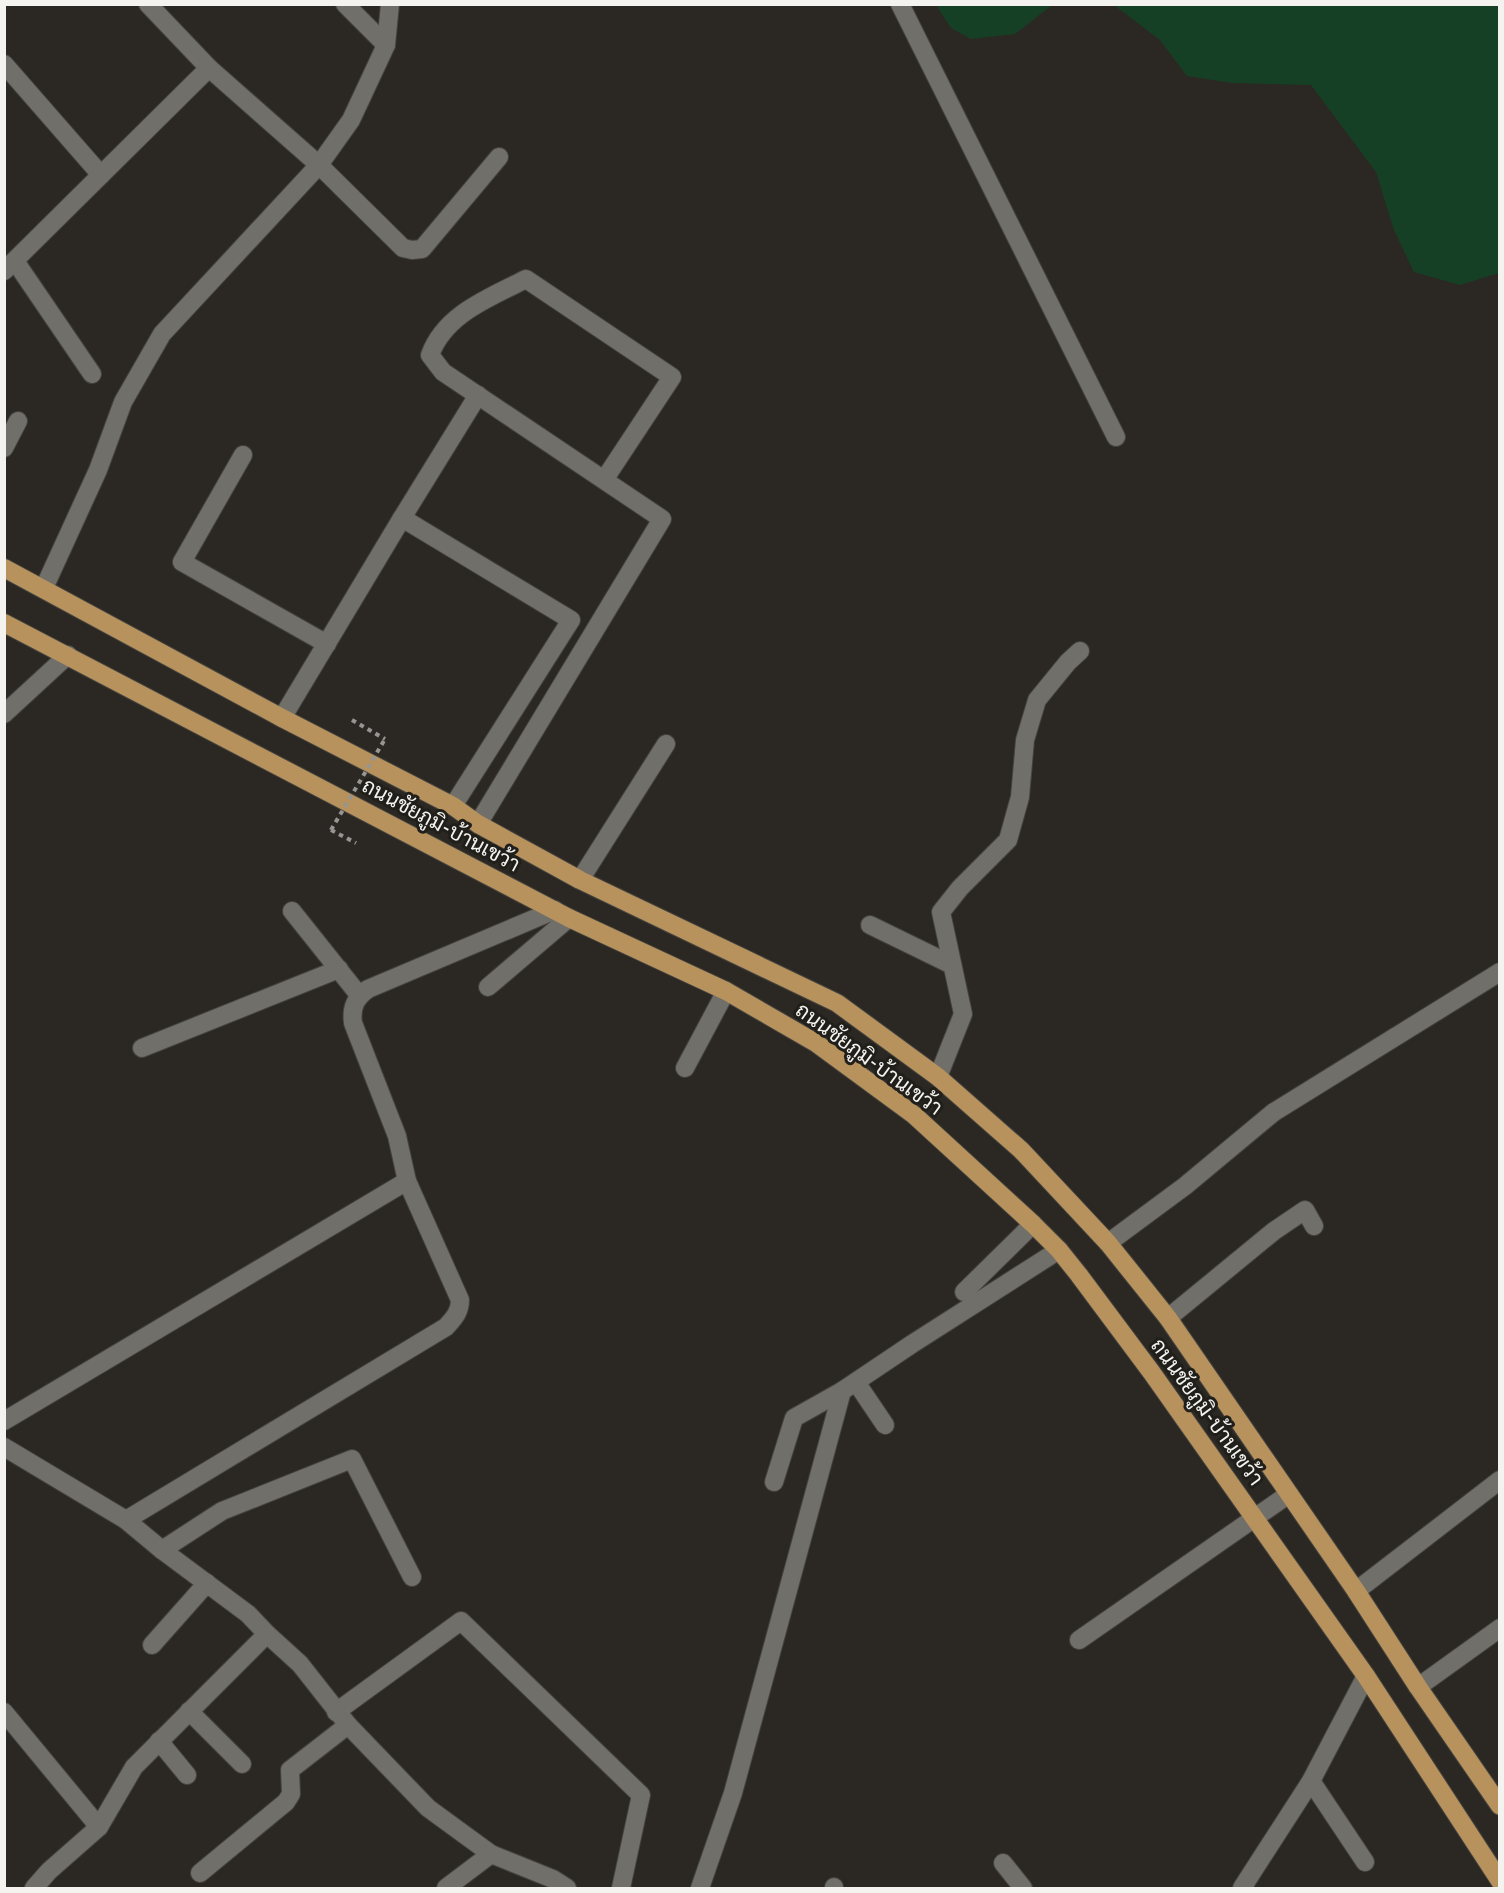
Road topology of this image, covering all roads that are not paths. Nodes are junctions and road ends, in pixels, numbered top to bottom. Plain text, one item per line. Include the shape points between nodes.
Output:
1 (148, 4) edge
2 (345, 4) edge
3 (390, 4) edge
4 (900, 4) edge
5 (386, 45) junction
6 (4, 64) edge
7 (209, 68) junction
8 (499, 157) dead end
9 (319, 165) junction
10 (101, 175) junction
11 (8, 267) edge
12 (92, 374) dead end
13 (478, 395) junction
14 (18, 421) dead end
15 (1116, 437) dead end
16 (4, 448) edge
17 (243, 455) dead end
18 (604, 480) junction
19 (402, 518) junction
20 (4, 568) edge
21 (44, 588) junction
22 (4, 623) edge
23 (327, 644) junction
24 (1080, 651) dead end
25 (68, 655) junction
26 (4, 714) edge
27 (282, 718) junction
28 (666, 744) dead end
29 (453, 806) junction
30 (478, 824) junction
31 (580, 880) junction
32 (292, 910) dead end
33 (562, 914) junction
34 (870, 925) dead end
35 (952, 964) junction
36 (339, 969) junction
37 (1500, 972) edge
38 (489, 987) dead end
39 (726, 991) junction
40 (359, 995) junction
41 (142, 1048) dead end
42 (685, 1068) dead end
43 (938, 1077) junction
44 (407, 1181) junction
45 (1033, 1224) junction
46 (1314, 1226) dead end
47 (1108, 1243) junction
48 (1059, 1250) junction
49 (964, 1292) dead end
50 (1168, 1318) junction
51 (849, 1386) junction
52 (4, 1420) edge
53 (885, 1425) dead end
54 (4, 1447) edge
55 (1500, 1480) edge
56 (774, 1482) dead end
57 (1290, 1494) junction
58 (1254, 1517) junction
59 (126, 1520) junction
60 (162, 1550) junction
61 (412, 1577) dead end
62 (207, 1583) junction
63 (1356, 1591) junction
64 (1500, 1628) edge
65 (267, 1634) junction
66 (1079, 1640) dead end
67 (152, 1646) dead end
68 (1366, 1676) junction
69 (1418, 1687) junction
70 (189, 1711) junction
71 (4, 1712) edge
72 (342, 1719) junction
73 (159, 1741) junction
74 (242, 1764) dead end
75 (187, 1775) dead end
76 (1311, 1781) junction
77 (1500, 1806) edge
78 (99, 1827) junction
79 (491, 1854) junction
80 (1365, 1862) dead end
81 (1003, 1863) dead end
82 (200, 1873) dead end
83 (1500, 1881) edge
84 (553, 1885) edge
85 (34, 1888) edge
86 (446, 1888) edge
87 (621, 1888) edge
88 (700, 1888) edge
89 (1023, 1888) edge
90 (1243, 1888) edge

1 - 7 street
2 - 5 street
3 - 5 street
4 - 15 street
5 - 9 street via 351,120
6 - 10 street
7 - 9 street
7 - 10 street
8 - 9 street via 422,249 412,250 403,248
9 - 21 street via 162,334 123,402 98,470
10 - 11 street
11 - 12 street
13 - 18 street
13 - 18 street via 443,372 430,356 436,340 463,312 526,279 672,377
13 - 19 street
14 - 16 street
17 - 23 street via 182,562
18 - 30 street via 662,519
19 - 23 street
19 - 29 street via 571,620
20 - 21 main road, ถนนชัยภูมิ-บ้านเขว้า
21 - 27 main road, ถนนชัยภูมิ-บ้านเขว้า
22 - 25 main road, ถนนชัยภูมิ-บ้านเขว้า
23 - 27 street
24 - 35 street via 1037,700 1025,740 1020,797 1008,840 941,912
25 - 26 street
25 - 33 main road, ถนนชัยภูมิ-บ้านเขว้า
27 - 29 main road, ถนนชัยภูมิ-บ้านเขว้า
28 - 31 street
29 - 30 main road, ถนนชัยภูมิ-บ้านเขว้า
30 - 31 main road, ถนนชัยภูมิ-บ้านเขว้า
31 - 43 main road, ถนนชัยภูมิ-บ้านเขว้า via 837,1003
32 - 36 street
33 - 38 street
33 - 39 main road, ถนนชัยภูมิ-บ้านเขว้า
33 - 40 street
34 - 35 street
35 - 43 street via 963,1014
36 - 40 street
36 - 41 street
37 - 47 street via 1274,1112
39 - 42 street
39 - 45 main road, ถนนชัยภูมิ-บ้านเขว้า via 816,1043 914,1115
40 - 44 street via 352,1013 353,1023 397,1136
43 - 47 main road, ถนนชัยภูมิ-บ้านเขว้า via 1021,1150
44 - 52 street
44 - 59 street via 460,1300 456,1315 446,1327
45 - 48 main road, ถนนชัยภูมิ-บ้านเขว้า
45 - 49 street
46 - 50 street via 1305,1210
47 - 50 main road, ถนนชัยภูมิ-บ้านเขว้า
48 - 51 street
48 - 58 main road, ถนนชัยภูมิ-บ้านเขว้า
50 - 57 main road, ถนนชัยภูมิ-บ้านเขว้า
51 - 53 street
51 - 56 street via 794,1418
51 - 88 street via 733,1793
54 - 59 street
55 - 63 street
57 - 58 street
57 - 63 main road, ถนนชัยภูมิ-บ้านเขว้า
58 - 66 street
58 - 68 main road, ถนนชัยภูมิ-บ้านเขว้า
59 - 60 street
60 - 61 street via 222,1511 352,1459
60 - 62 street
62 - 65 street
62 - 67 street
63 - 69 main road, ถนนชัยภูมิ-บ้านเขว้า
64 - 69 street
65 - 70 street
65 - 72 street via 300,1664
68 - 76 street
68 - 83 main road, ถนนชัยภูมิ-บ้านเขว้า
69 - 77 main road, ถนนชัยภูมิ-บ้านเขว้า
70 - 73 street
70 - 74 street
71 - 78 street
72 - 79 street via 428,1808
72 - 82 street via 290,1770 291,1794 286,1802
72 - 87 street via 461,1621 641,1795
73 - 75 street
73 - 78 street via 134,1767
76 - 80 street
76 - 90 street
78 - 85 street
79 - 84 street
79 - 86 street
81 - 89 street

